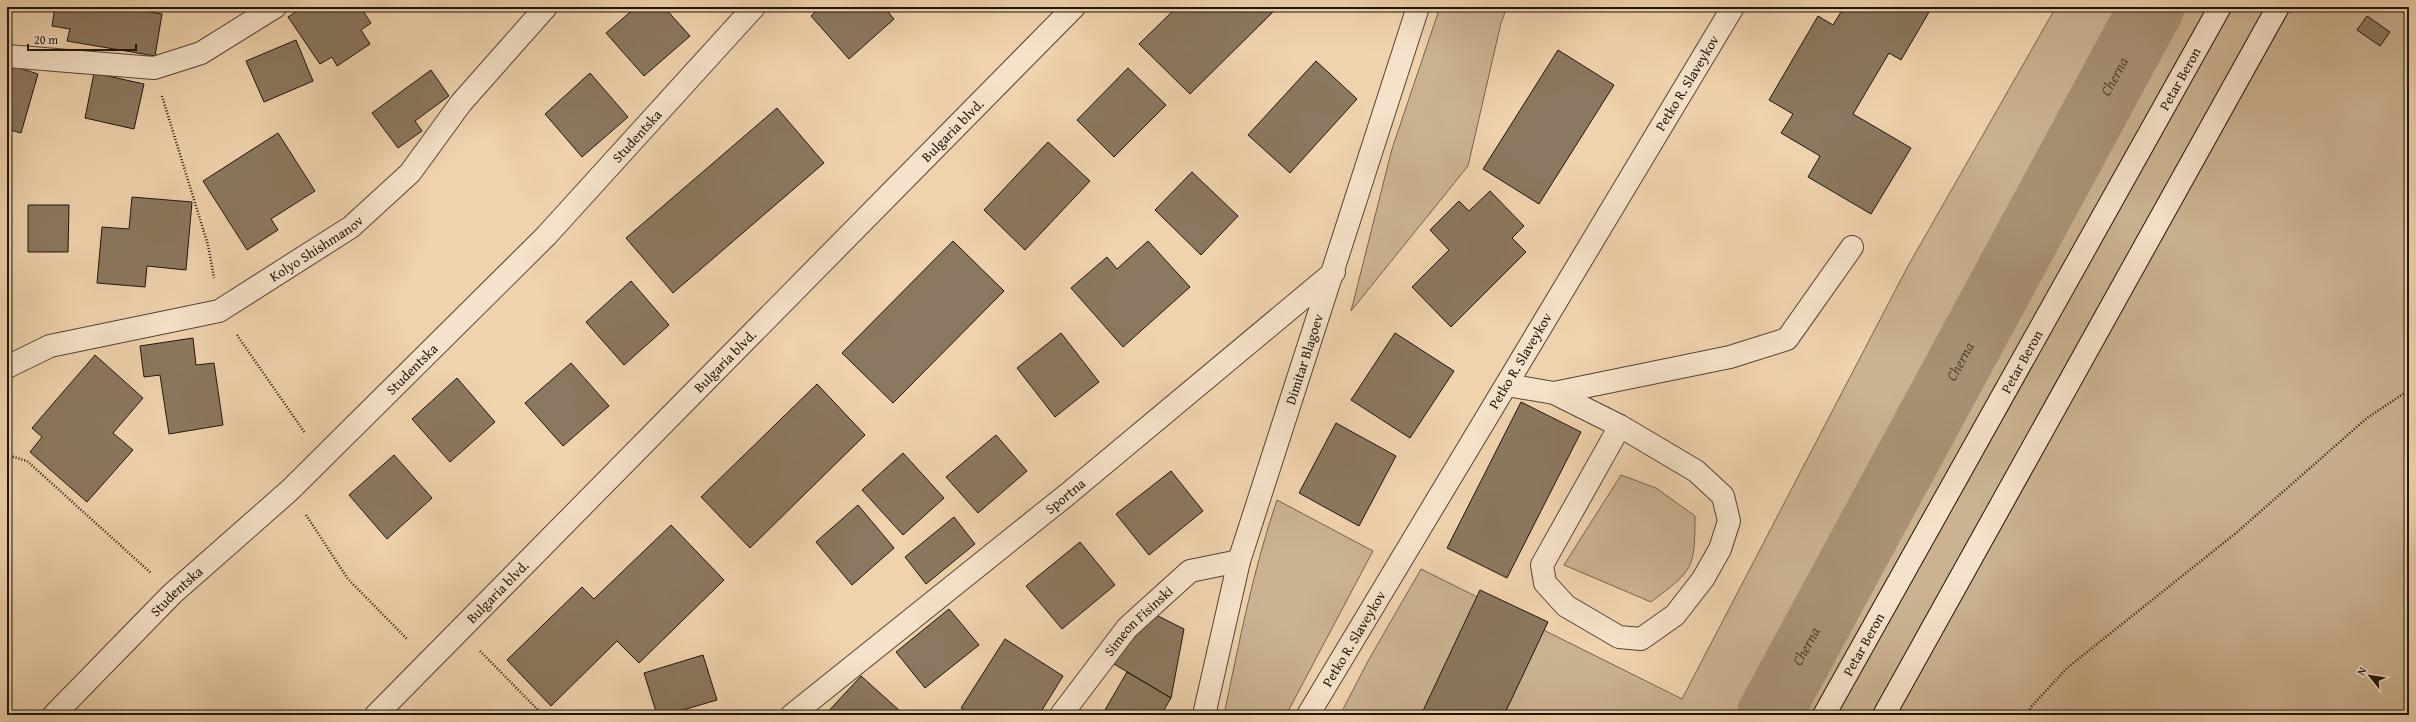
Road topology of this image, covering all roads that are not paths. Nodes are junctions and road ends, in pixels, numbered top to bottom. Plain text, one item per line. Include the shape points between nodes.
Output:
1 (275, 7) edge
2 (546, 7) edge
3 (754, 7) edge
4 (1074, 7) edge
5 (1418, 7) edge
6 (1733, 7) edge
7 (2220, 7) edge
8 (2278, 7) edge
9 (7, 56) edge
10 (1852, 247) dead end
11 (1334, 272) junction
12 (7, 367) edge
13 (1507, 384) junction
14 (1554, 393) junction
15 (1620, 426) junction
16 (1239, 561) junction
17 (54, 715) edge
18 (376, 715) edge
19 (792, 715) edge
20 (1060, 715) edge
21 (1204, 715) edge
22 (1308, 715) edge
23 (1824, 715) edge
24 (1884, 715) edge

1 - 9 street via 201,53 154,68
2 - 12 street, Kolyo Shishmanov via 461,103 410,173 351,227 220,310 50,346
3 - 17 street, Studentska via 546,236 290,490 172,594
4 - 18 street, Bulgaria blvd.
5 - 11 street, Dimitar Blagoev
6 - 13 street, Petko R. Slaveykov
7 - 23 street, Petar Beron
8 - 24 street
10 - 14 street via 1787,339 1730,357
11 - 16 street, Dimitar Blagoev
11 - 19 street, Sportna via 1068,493
13 - 14 street
13 - 22 street, Petko R. Slaveykov
14 - 15 street
15 - 15 street via 1542,565 1546,583 1566,606 1619,637 1641,639 1675,615 1703,579 1720,549 1729,521 1723,496 1696,471
16 - 20 street, Simeon Fisinski via 1190,571 1127,628
16 - 21 street, Dimitar Blagoev

